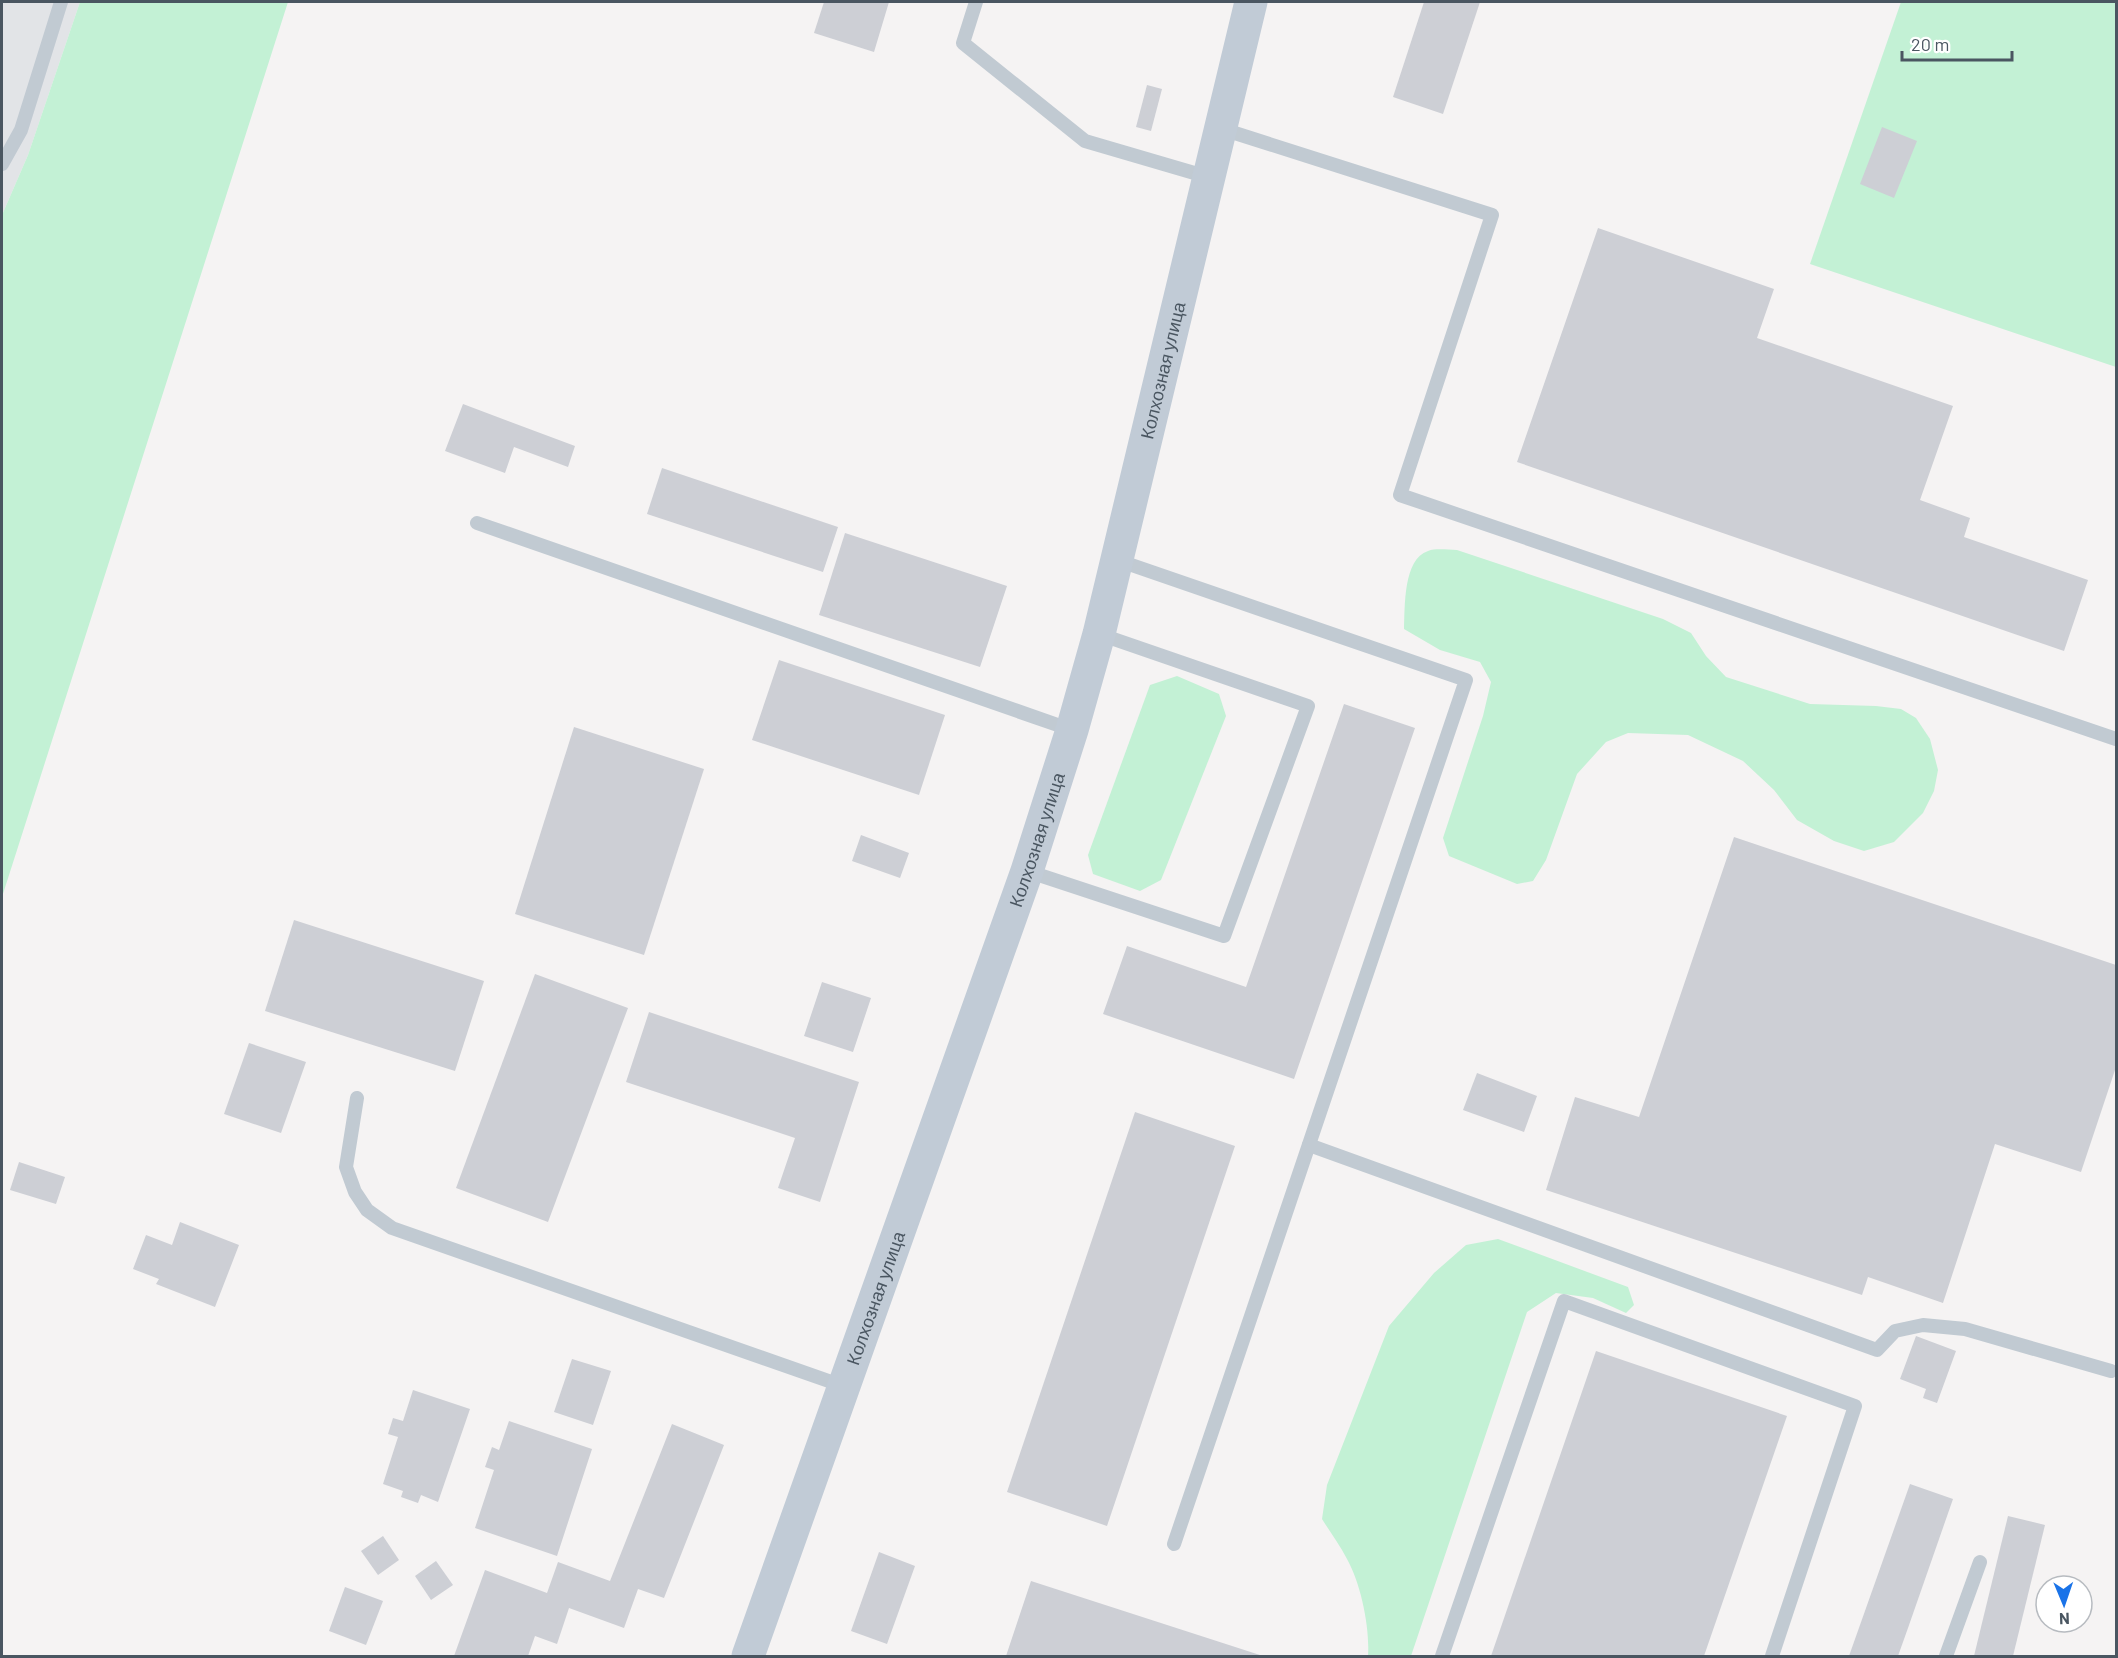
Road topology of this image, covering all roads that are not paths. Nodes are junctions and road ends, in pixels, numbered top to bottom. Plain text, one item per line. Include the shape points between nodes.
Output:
1 (61, 2) edge
2 (976, 2) edge
3 (1251, 2) edge
4 (1219, 128) junction
5 (2, 164) edge
6 (1208, 177) junction
7 (477, 523) dead end
8 (1116, 560) junction
9 (1099, 634) junction
10 (1072, 730) junction
11 (2116, 739) edge
12 (1028, 871) junction
13 (357, 1098) dead end
14 (1309, 1146) junction
15 (2111, 1371) dead end
16 (843, 1386) junction
17 (1174, 1544) dead end
18 (1980, 1562) dead end
19 (748, 1656) edge
20 (1442, 1656) edge
21 (1772, 1656) edge
22 (1946, 1656) edge

1 - 5 lane via 21,130
2 - 6 lane via 963,43 1085,141
3 - 4 street, Колхозная улица
4 - 6 street, Колхозная улица
4 - 11 lane via 1492,215 1400,495
6 - 8 street, Колхозная улица
7 - 10 lane
8 - 9 street, Колхозная улица
8 - 14 lane via 1466,680
9 - 10 street, Колхозная улица
9 - 12 lane via 1308,706 1224,936
10 - 12 street, Колхозная улица
12 - 16 street, Колхозная улица
13 - 16 lane via 346,1167 367,1210 392,1228
14 - 15 lane via 1877,1350 1895,1331 1923,1325 1965,1329
14 - 17 lane
16 - 19 street, Колхозная улица
18 - 22 lane
20 - 21 lane via 1564,1301 1855,1406

